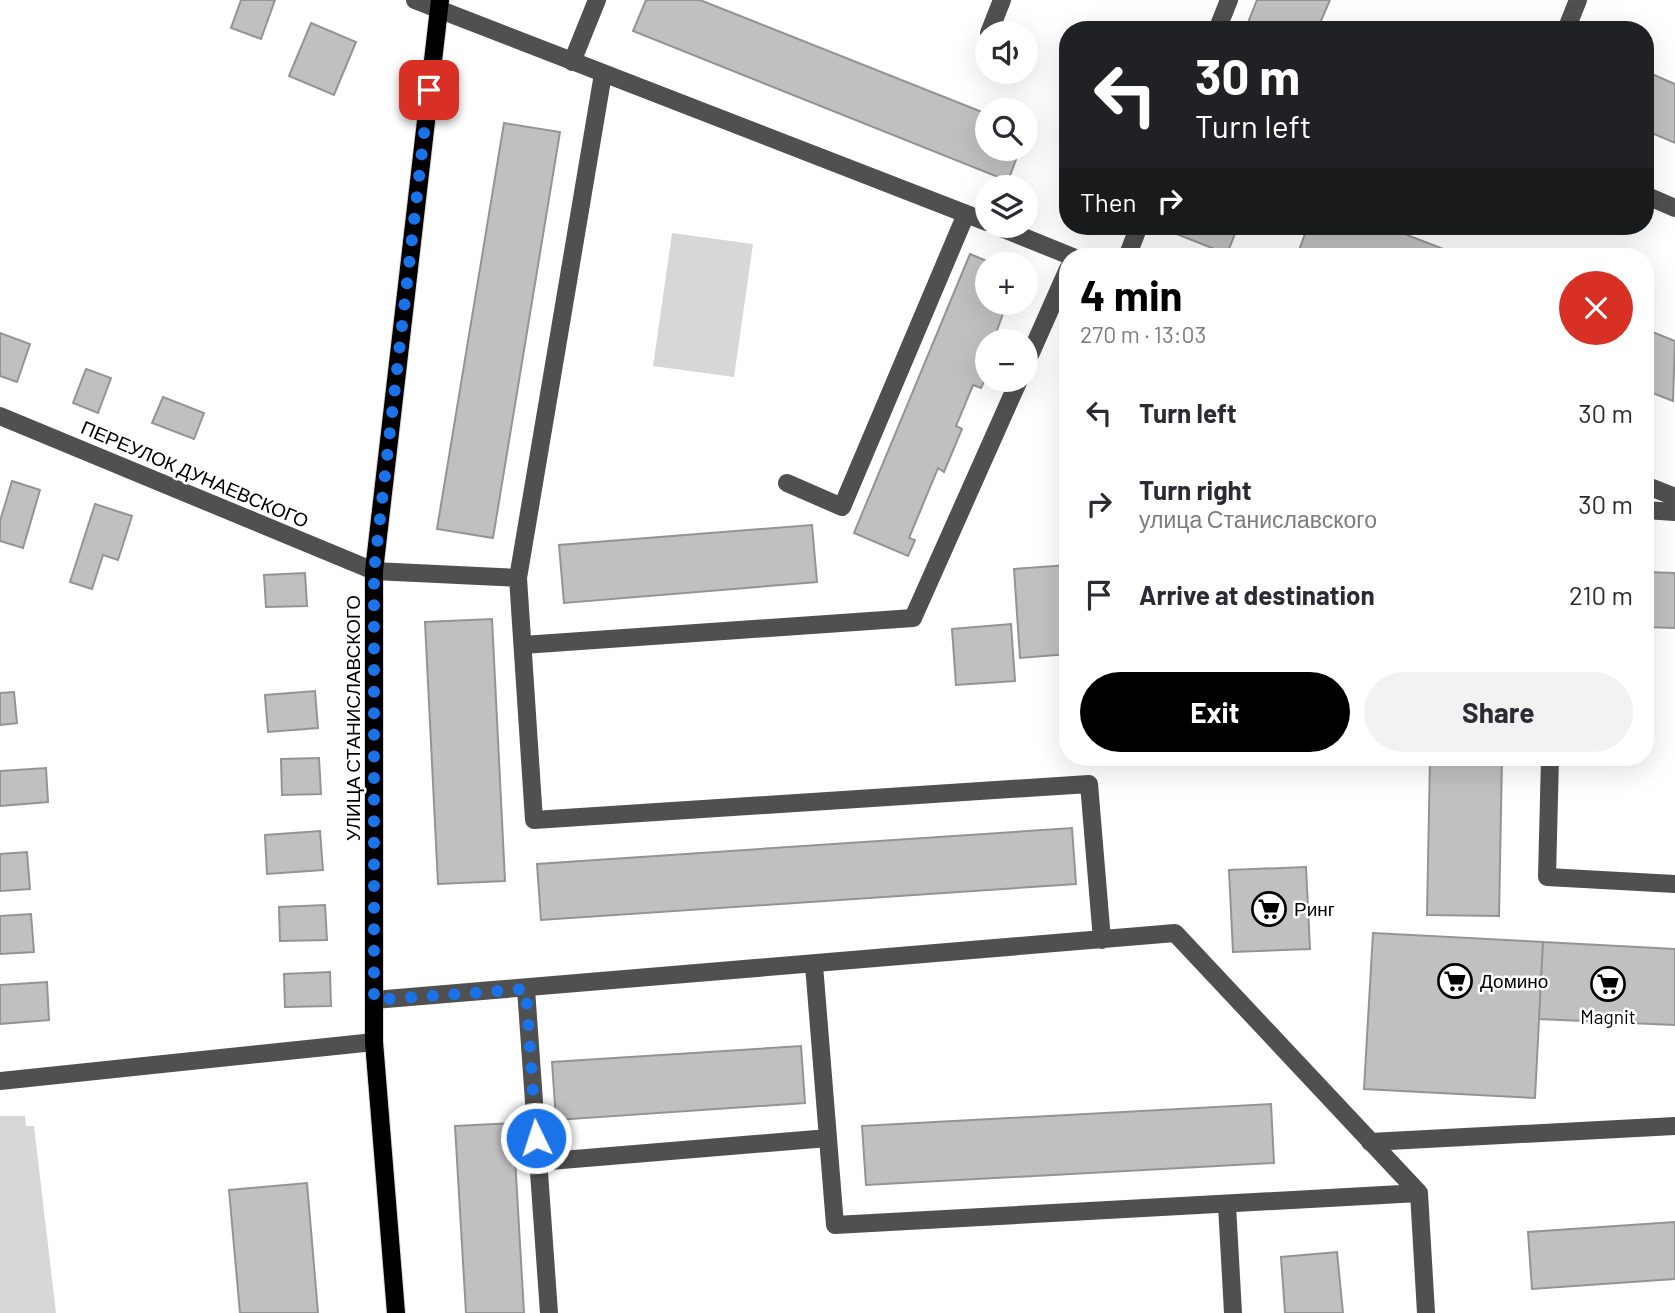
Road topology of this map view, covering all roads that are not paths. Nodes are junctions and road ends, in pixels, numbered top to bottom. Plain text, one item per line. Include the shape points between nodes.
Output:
1 (415, 0) edge
2 (597, 0) edge
3 (1002, 0) edge
4 (1229, 0) edge
5 (1578, 0) edge
6 (440, 5) edge
7 (994, 21) edge
8 (1221, 21) edge
9 (1570, 21) edge
10 (572, 62) junction
11 (603, 74) junction
12 (1654, 199) edge
13 (1675, 208) edge
14 (966, 214) junction
15 (975, 217) edge
16 (1026, 238) edge
17 (1059, 251) edge
18 (1059, 289) edge
19 (1038, 337) edge
20 (1013, 392) edge
21 (0, 416) edge
22 (787, 483) dead end
23 (1654, 489) edge
24 (1675, 497) edge
25 (1654, 511) edge
26 (1675, 512) edge
27 (374, 571) junction
28 (518, 578) junction
29 (523, 645) junction
30 (1550, 766) edge
31 (1675, 884) edge
32 (1102, 940) junction
33 (814, 965) junction
34 (526, 989) junction
35 (374, 1000) junction
36 (374, 1042) junction
37 (0, 1081) edge
38 (1675, 1126) edge
39 (828, 1138) junction
40 (1370, 1142) junction
41 (538, 1162) junction
42 (1419, 1193) junction
43 (1227, 1205) junction
44 (396, 1313) edge
45 (549, 1313) edge
46 (1233, 1313) edge
47 (1426, 1313) edge

1 - 6 street
2 - 10 street
3 - 7 street
4 - 8 street
5 - 9 street
6 - 10 street
6 - 27 main road, УЛИЦА СТАНИСЛАВСКОГО
10 - 11 street
11 - 14 street
11 - 28 street
12 - 13 street
14 - 15 street
14 - 22 street via 842,508
16 - 17 street
18 - 19 street
20 - 29 street via 914,618
21 - 27 street, ПЕРЕУЛОК ДУНАЕВСКОГО
23 - 24 street
25 - 26 street
27 - 28 street, ПЕРЕУЛОК ДУНАЕВСКОГО
27 - 35 main road, УЛИЦА СТАНИСЛАВСКОГО
28 - 29 street
29 - 32 street via 534,820 1089,784
30 - 31 street via 1547,877
32 - 33 street
32 - 40 street via 1175,933
33 - 34 street
33 - 39 street
34 - 35 street
34 - 41 street
35 - 36 main road, УЛИЦА СТАНИСЛАВСКОГО
36 - 37 street
36 - 44 main road, УЛИЦА СТАНИСЛАВСКОГО
38 - 40 street
39 - 41 street
39 - 43 street via 835,1225
40 - 42 street
41 - 45 street
42 - 43 street
42 - 47 street
43 - 46 street

